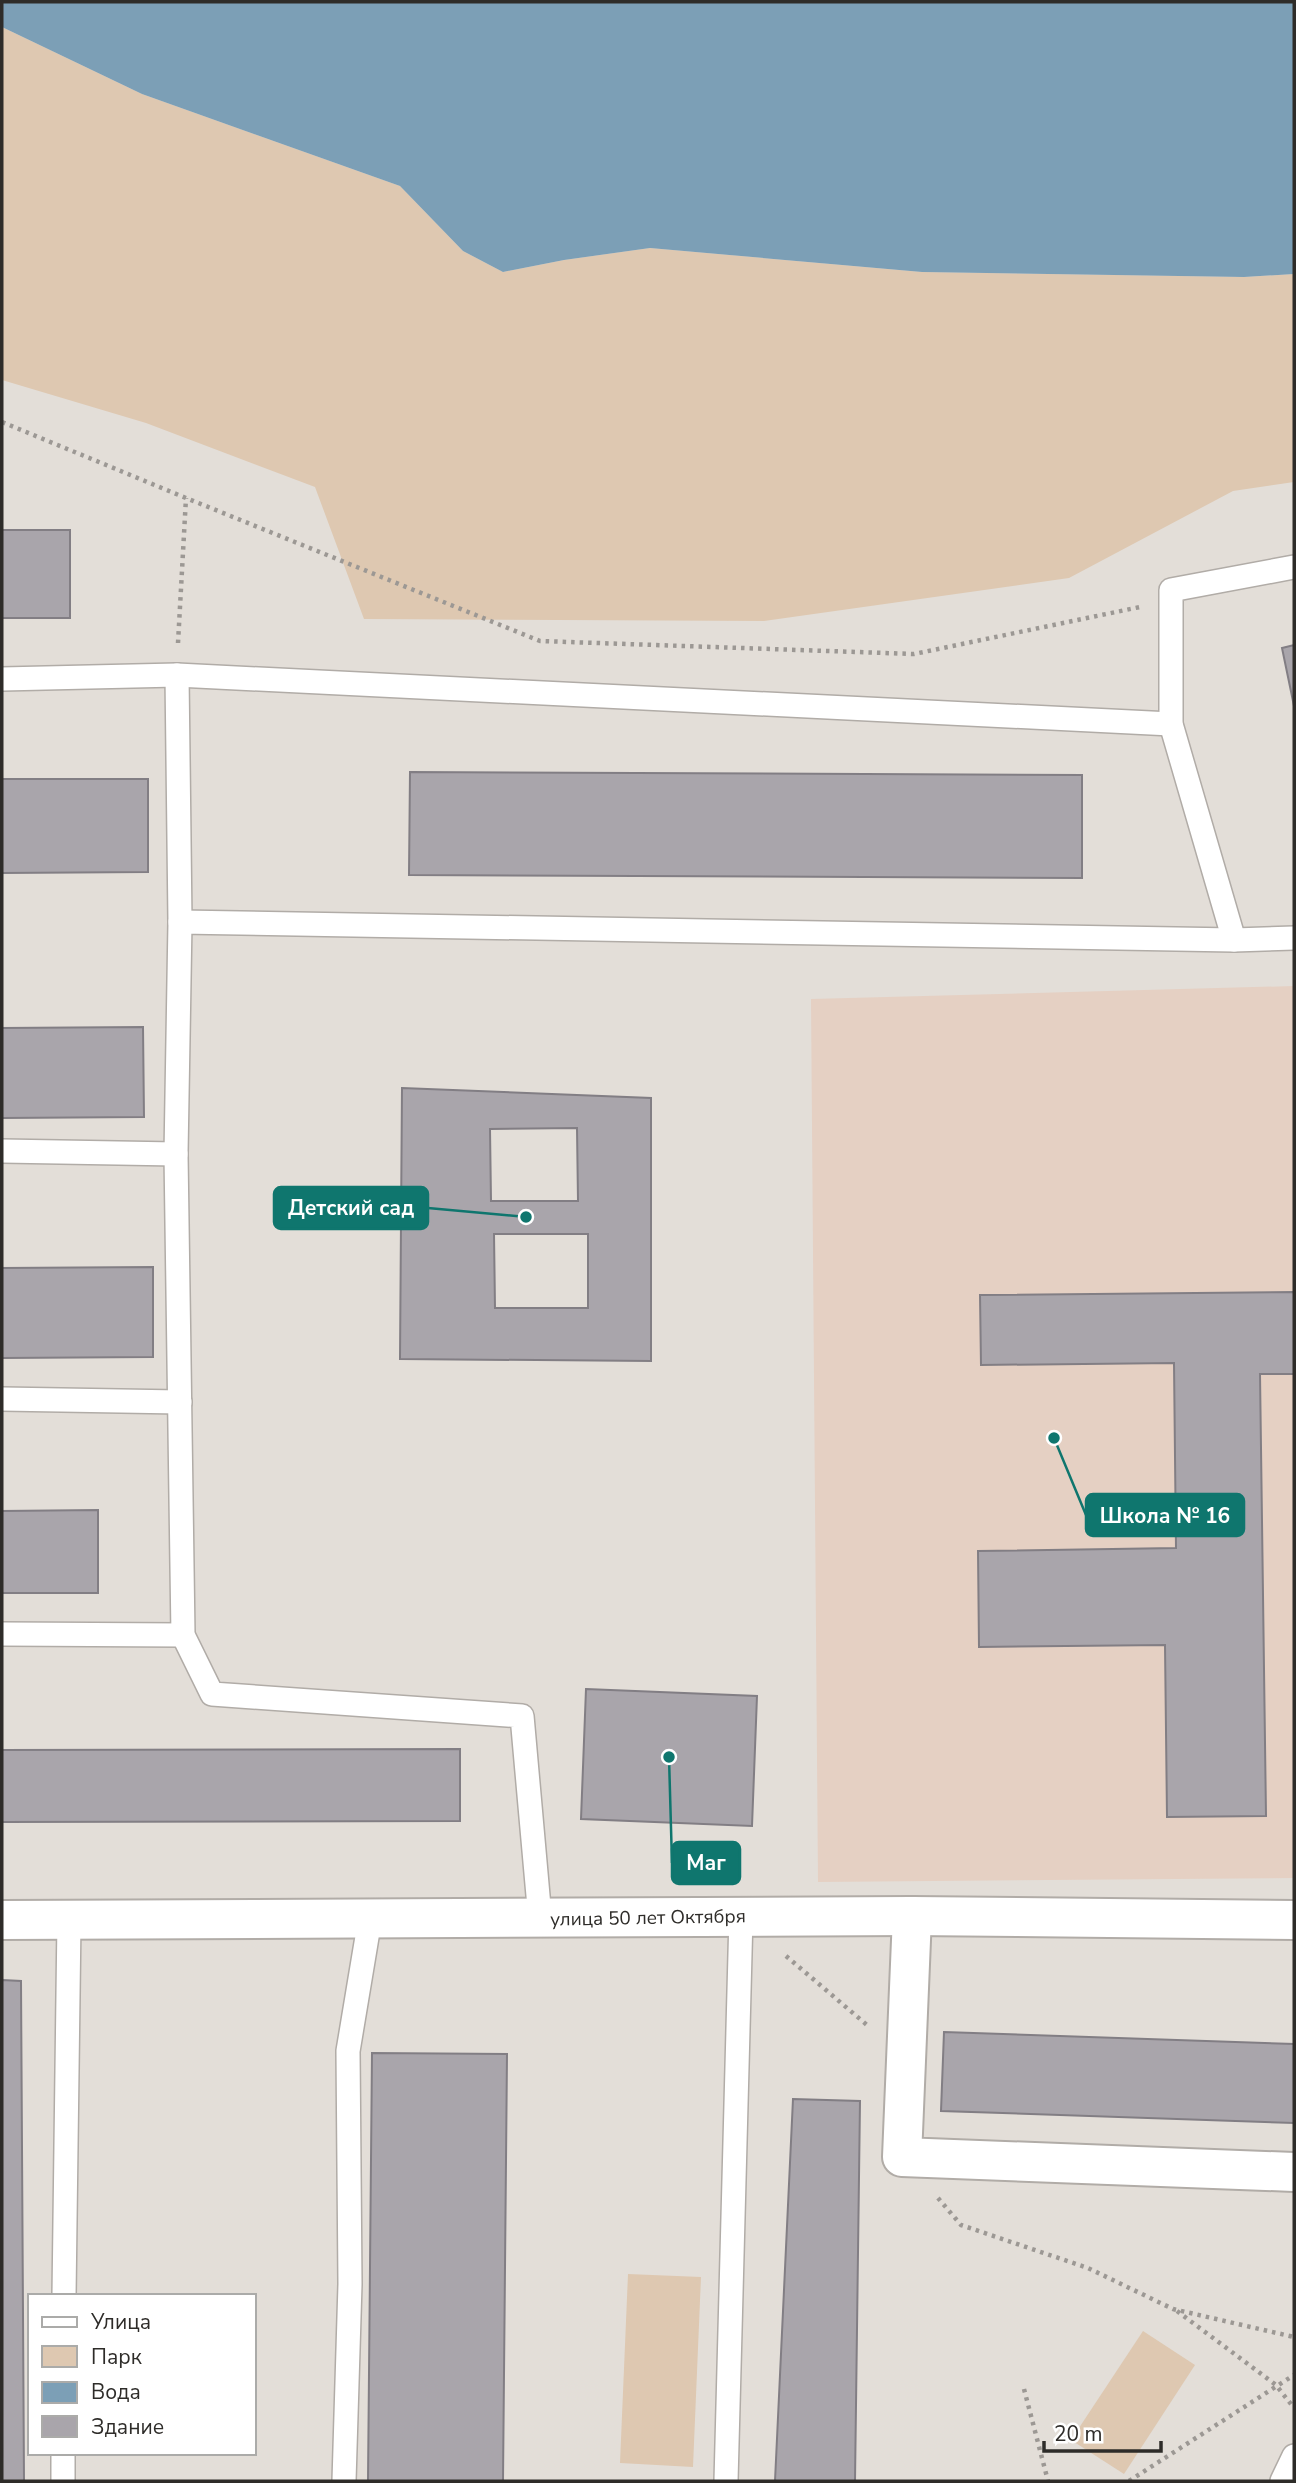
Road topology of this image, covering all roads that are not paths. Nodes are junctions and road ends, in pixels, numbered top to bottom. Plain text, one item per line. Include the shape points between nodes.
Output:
1 (1294, 567) edge
2 (177, 676) junction
3 (2, 679) edge
4 (1171, 724) junction
5 (180, 922) junction
6 (1294, 938) edge
7 (1234, 940) junction
8 (2, 1151) edge
9 (176, 1154) junction
10 (2, 1399) edge
11 (180, 1402) junction
12 (2, 1634) edge
13 (183, 1635) junction
14 (741, 1916) junction
15 (912, 1916) junction
16 (540, 1918) junction
17 (370, 1919) junction
18 (2, 1920) edge
19 (69, 1920) junction
20 (1294, 1920) edge
21 (1294, 2172) edge
22 (64, 2294) edge
23 (63, 2455) edge
24 (1294, 2456) edge
25 (63, 2481) edge
26 (344, 2481) edge
27 (726, 2481) edge
28 (1282, 2481) edge

1 - 4 lane via 1171,590
2 - 3 lane
2 - 4 lane
2 - 5 lane
4 - 7 lane
5 - 7 lane
5 - 9 lane
6 - 7 lane
8 - 9 lane
9 - 11 lane
10 - 11 lane
11 - 13 lane
12 - 13 lane
13 - 16 lane via 212,1694 522,1716
14 - 15 street, улица 50 лет Октября
14 - 16 street, улица 50 лет Октября
14 - 27 lane
15 - 20 street, улица 50 лет Октября
15 - 21 street via 902,2157
16 - 17 street, улица 50 лет Октября
17 - 19 street, улица 50 лет Октября
17 - 26 lane via 348,2052 350,2284
18 - 19 street, улица 50 лет Октября
19 - 22 lane
23 - 25 lane
24 - 28 lane

